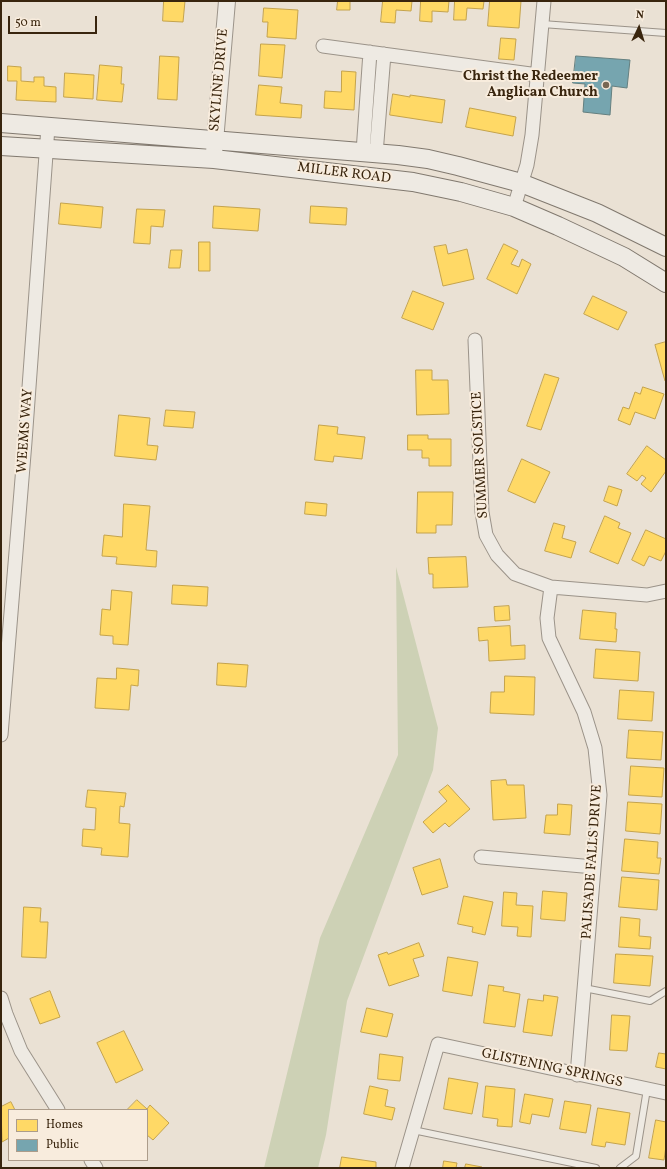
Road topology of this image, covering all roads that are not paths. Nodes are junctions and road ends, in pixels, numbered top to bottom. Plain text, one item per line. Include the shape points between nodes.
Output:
1 (227, 1) edge
2 (544, 1) edge
3 (542, 24) junction
4 (666, 33) edge
5 (323, 46) dead end
6 (370, 52) junction
7 (384, 54) junction
8 (538, 75) junction
9 (1, 123) edge
10 (48, 127) junction
11 (215, 140) junction
12 (1, 146) edge
13 (47, 148) junction
14 (370, 153) junction
15 (214, 159) junction
16 (521, 183) junction
17 (514, 207) junction
18 (666, 248) edge
19 (666, 283) edge
20 (475, 340) dead end
21 (551, 588) junction
22 (666, 591) edge
23 (1, 728) edge
24 (1, 735) edge
25 (481, 857) dead end
26 (594, 868) junction
27 (584, 988) junction
28 (666, 991) edge
29 (1, 998) edge
30 (577, 1075) junction
31 (647, 1089) junction
32 (666, 1093) edge
33 (57, 1109) edge
34 (413, 1130) junction
35 (402, 1168) edge
36 (596, 1168) edge
37 (620, 1168) edge

1 - 11 street, SKYLINE DRIVE
2 - 3 street
3 - 4 lane
3 - 8 street
5 - 6 street
6 - 7 street
6 - 14 street
7 - 8 street
7 - 14 street
8 - 16 street via 532,135
9 - 10 main road, MILLER ROAD
10 - 11 main road, MILLER ROAD
10 - 13 street, WEEMS WAY
11 - 14 main road, MILLER ROAD
11 - 15 street, SKYLINE DRIVE
12 - 13 main road, MILLER ROAD
13 - 15 main road, MILLER ROAD
13 - 23 street, WEEMS WAY
14 - 16 main road, MILLER ROAD via 428,159
15 - 17 main road, MILLER ROAD via 413,182
16 - 17 street
16 - 18 main road, MILLER ROAD via 598,213
17 - 19 main road, MILLER ROAD via 624,257
20 - 21 street, SUMMER SOLSTICE via 482,512 486,535 497,555 515,574
21 - 22 street, SUMMER SOLSTICE via 647,595
21 - 26 street, PALISADE FALLS DRIVE via 547,618 549,638 584,712 595,748 600,795
23 - 24 street, WEEMS WAY
25 - 26 street
26 - 27 street, PALISADE FALLS DRIVE
27 - 28 lane via 650,1001
27 - 30 street, PALISADE FALLS DRIVE
29 - 33 street via 21,1051
30 - 31 street, GLISTENING SPRINGS
30 - 34 street, GLISTENING SPRINGS via 438,1044
31 - 32 street, GLISTENING SPRINGS
31 - 37 lane via 636,1156
34 - 35 street
34 - 36 lane

